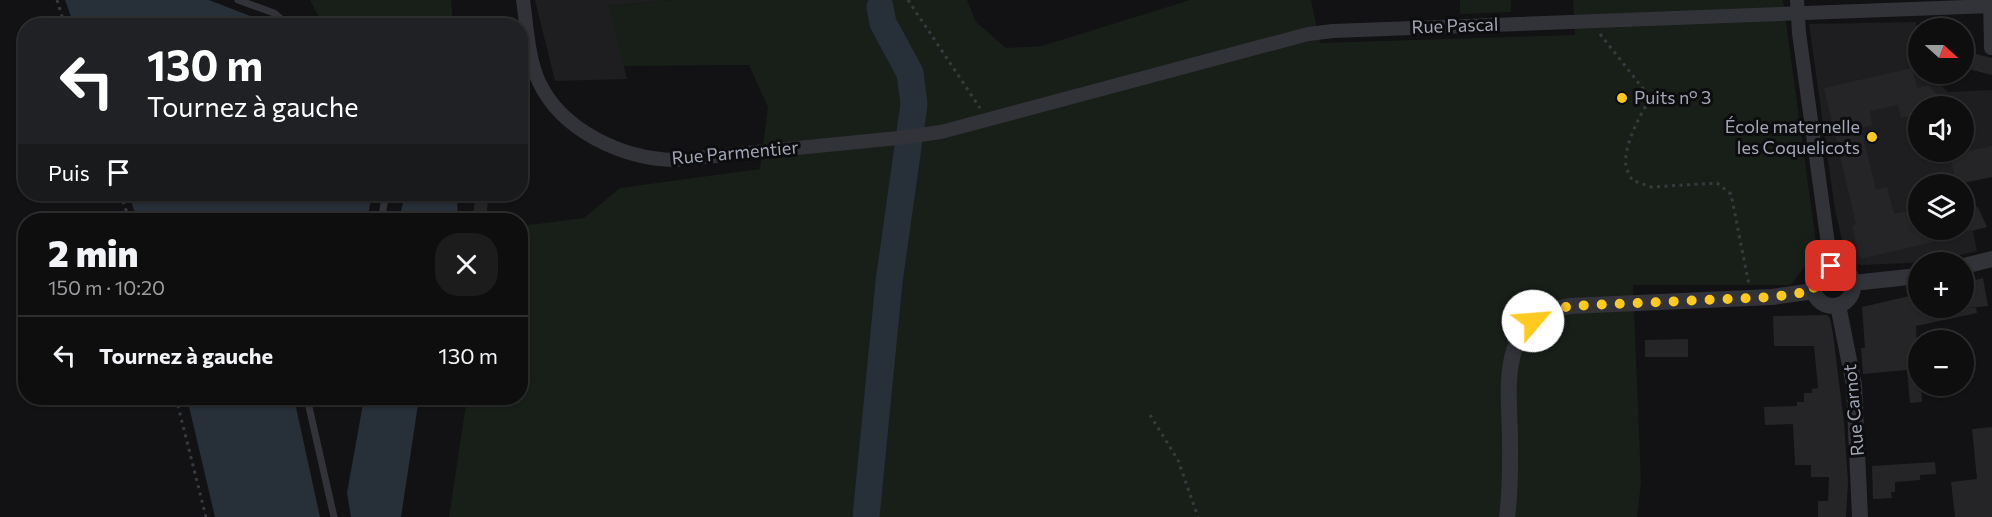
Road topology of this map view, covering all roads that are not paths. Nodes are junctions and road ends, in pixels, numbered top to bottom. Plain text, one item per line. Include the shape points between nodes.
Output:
1 (238, 0) edge
2 (523, 0) edge
3 (1991, 4) edge
4 (1797, 7) edge
5 (280, 18) edge
6 (526, 18) edge
7 (528, 33) edge
8 (1991, 48) edge
9 (930, 134) joint
10 (1992, 260) edge
11 (1974, 264) edge
12 (1831, 266) junction
13 (1908, 277) edge
14 (1853, 283) junction
15 (1814, 291) junction
16 (1838, 305) junction
17 (309, 405) edge
18 (334, 517) edge
19 (1508, 517) edge
20 (1860, 517) edge

1 - 5 lane
2 - 6 street, Rue Parmentier
3 - 4 street, Rue Pascal
3 - 8 street
4 - 9 street, Rue Pascal via 1308,34
4 - 12 street
7 - 9 street, Rue Parmentier via 539,81 557,108 594,137 628,153 685,159
10 - 11 street
12 - 14 street via 1845,270
12 - 15 street via 1817,275
13 - 14 street
14 - 16 street via 1850,296
15 - 16 street via 1822,302
15 - 19 street via 1772,297 1570,306 1533,321 1514,346 1509,367
16 - 20 street, Rue Carnot via 1854,385
17 - 18 lane

